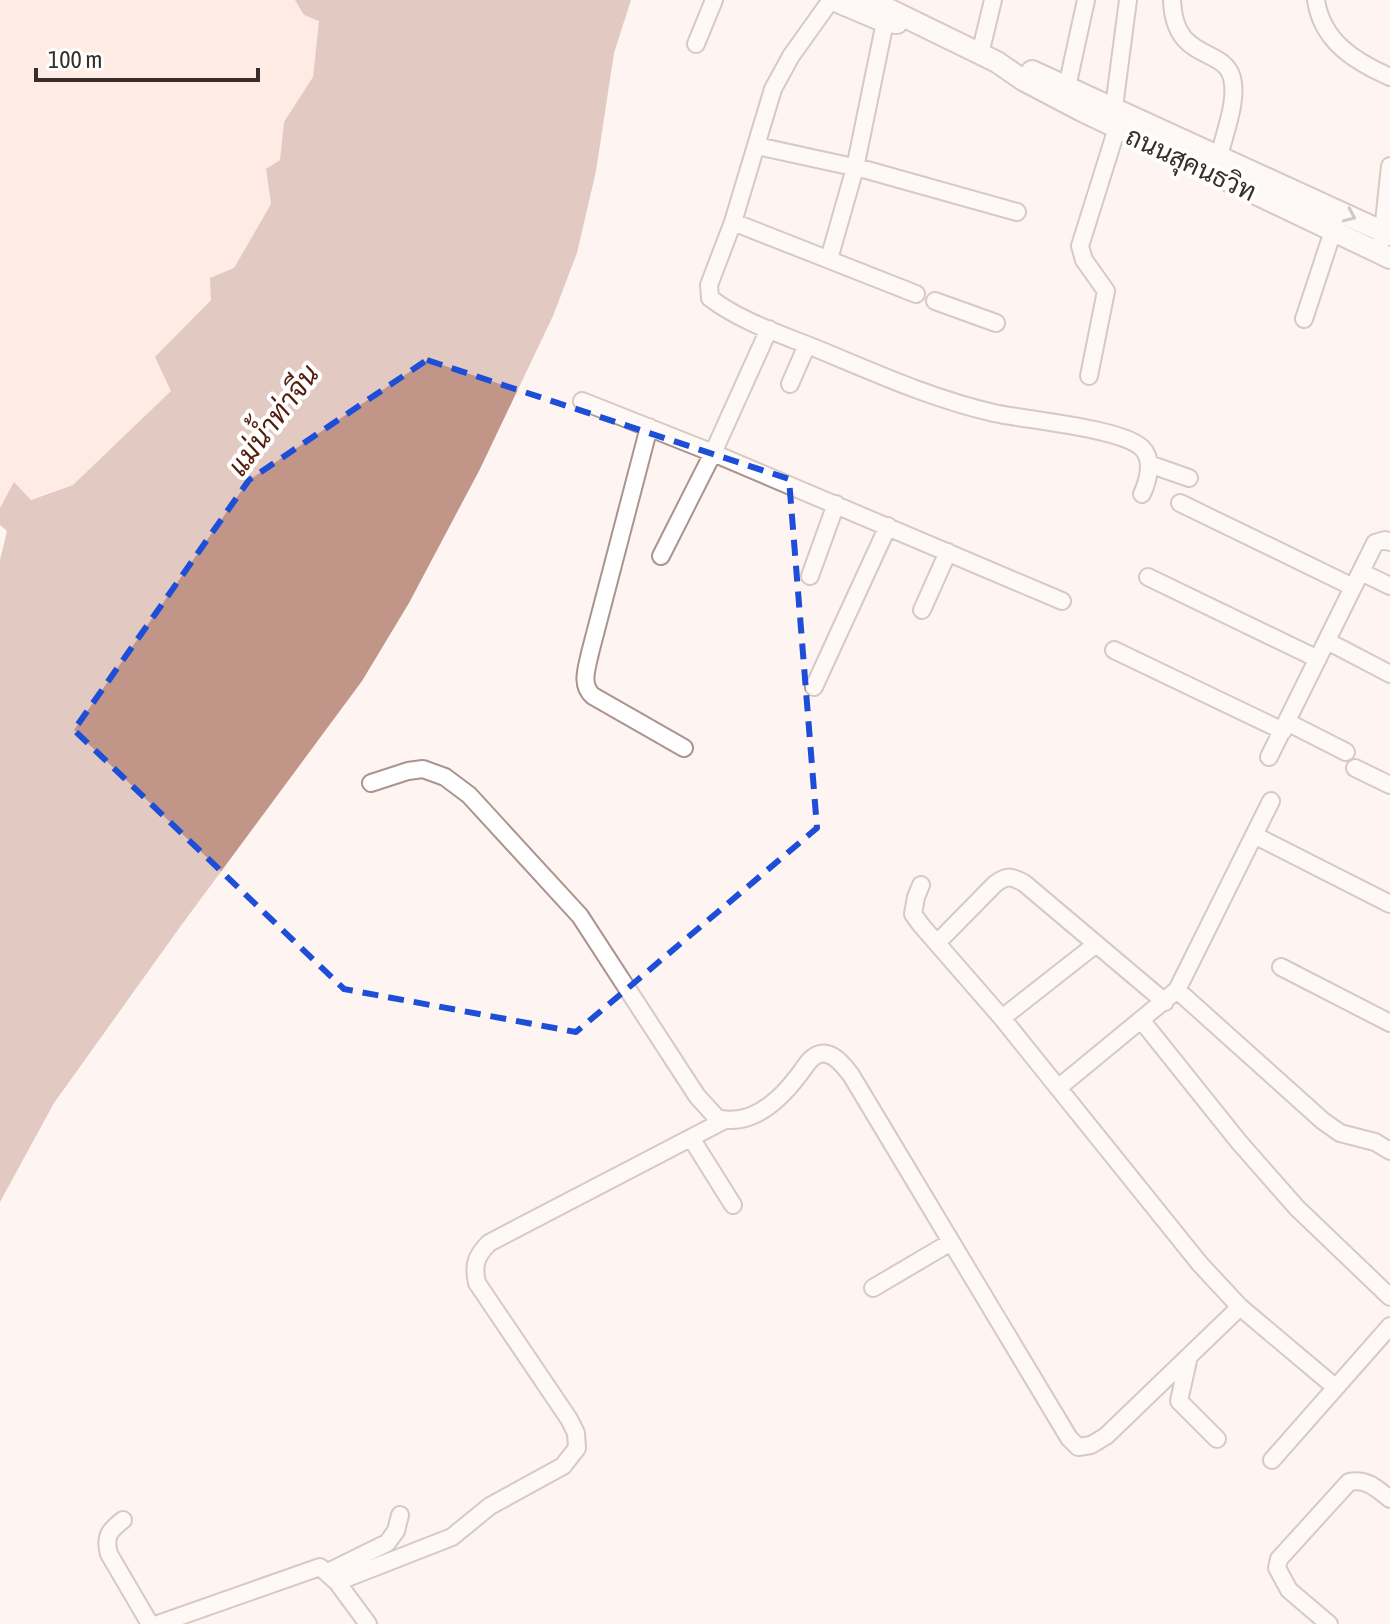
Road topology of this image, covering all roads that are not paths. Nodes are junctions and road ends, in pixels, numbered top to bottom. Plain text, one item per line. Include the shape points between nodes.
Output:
1 (714, 0) edge
2 (832, 0) edge
3 (870, 0) edge
4 (993, 0) edge
5 (1086, 0) edge
6 (1128, 0) edge
7 (1172, 0) edge
8 (1316, 0) edge
9 (917, 18) edge
10 (885, 22) junction
11 (696, 44) dead end
12 (988, 58) junction
13 (1390, 77) edge
14 (1065, 94) junction
15 (1114, 107) junction
16 (1117, 128) junction
17 (757, 146) junction
18 (1219, 157) junction
19 (1390, 166) edge
20 (855, 168) junction
21 (1302, 205) junction
22 (1017, 212) dead end
23 (733, 222) junction
24 (1333, 231) junction
25 (1386, 233) edge
26 (1385, 256) edge
27 (829, 259) junction
28 (916, 294) dead end
29 (935, 301) dead end
30 (1304, 319) dead end
31 (996, 323) dead end
32 (769, 329) junction
33 (807, 345) junction
34 (1089, 376) dead end
35 (790, 384) dead end
36 (582, 401) dead end
37 (649, 427) junction
38 (713, 453) junction
39 (1149, 464) junction
40 (1189, 478) dead end
41 (1142, 494) dead end
42 (1180, 503) dead end
43 (836, 504) junction
44 (888, 526) junction
45 (1390, 542) edge
46 (948, 552) junction
47 (661, 556) dead end
48 (810, 576) dead end
49 (1148, 577) dead end
50 (1357, 580) junction
51 (1390, 586) edge
52 (1062, 601) dead end
53 (922, 610) dead end
54 (1327, 641) junction
55 (1114, 650) dead end
56 (1318, 659) junction
57 (1390, 674) edge
58 (814, 687) dead end
59 (1285, 726) junction
60 (684, 748) dead end
61 (1346, 752) dead end
62 (1269, 757) dead end
63 (1355, 768) dead end
64 (371, 783) dead end
65 (1390, 785) edge
66 (1271, 801) dead end
67 (1256, 836) junction
68 (921, 885) dead end
69 (1390, 904) edge
70 (937, 943) junction
71 (1095, 945) junction
72 (1281, 967) dead end
73 (1171, 996) junction
74 (1002, 1018) junction
75 (1142, 1021) junction
76 (1390, 1023) edge
77 (1058, 1088) junction
78 (725, 1120) junction
79 (691, 1138) junction
80 (1390, 1151) edge
81 (733, 1205) dead end
82 (951, 1242) junction
83 (873, 1288) dead end
84 (1390, 1297) edge
85 (1240, 1307) junction
86 (1390, 1326) edge
87 (1189, 1356) junction
88 (1335, 1387) junction
89 (1217, 1439) dead end
90 (1272, 1460) dead end
91 (1390, 1499) edge
92 (400, 1515) dead end
93 (123, 1520) dead end
94 (332, 1577) junction
95 (150, 1624) edge
96 (158, 1624) edge
97 (368, 1624) edge
98 (1329, 1624) edge

1 - 11 street
2 - 10 main road
2 - 17 street via 773,89
3 - 9 main road, ถนนสุคนธวิท
4 - 12 street
5 - 14 street
6 - 15 street
7 - 18 street via 1184,41 1232,74 1232,100
8 - 13 street via 1320,22 1333,42
9 - 10 main road
9 - 12 main road, ถนนสุคนธวิท
10 - 20 street
12 - 14 main road, ถนนสุคนธวิท via 1030,70
14 - 15 main road, ถนนสุคนธวิท
14 - 16 main road, ถนนสุคนธวิท
15 - 18 main road, ถนนสุคนธวิท
16 - 21 main road, ถนนสุคนธวิท
16 - 34 street via 1080,246 1106,291
17 - 20 street
17 - 23 street
18 - 21 main road, ถนนสุคนธวิท
19 - 25 street
20 - 22 street
20 - 27 street
21 - 24 main road, ถนนสุคนธวิท
21 -> 25 main road, ถนนสุคนธวิท
23 - 27 street
23 - 32 street via 709,285 710,298
24 - 26 main road, ถนนสุคนธวิท
24 - 30 street
25 - 26 street
27 - 28 street
29 - 31 street
32 - 33 street
32 - 38 street
33 - 35 street
33 - 39 street via 921,392 992,413 1109,433 1144,449
36 - 37 street
37 - 38 street
37 - 60 street via 585,681 593,696
38 - 43 street
38 - 47 street
39 - 40 street
39 - 41 street
42 - 50 street
43 - 44 street
43 - 48 street
44 - 46 street
44 - 58 street
45 - 50 street via 1375,543
46 - 52 street
46 - 53 street
49 - 56 street
50 - 51 street
50 - 54 street
54 - 56 street
54 - 57 street
55 - 59 street
56 - 59 street
59 - 61 street
59 - 62 street
63 - 65 street
64 - 78 street via 423,769 469,795 580,916 697,1096 710,1113
66 - 67 street
67 - 69 street
67 - 73 street
68 - 70 street via 913,914
70 - 71 street via 995,884 1012,876
70 - 74 street
71 - 73 street
71 - 74 street
72 - 76 street
73 - 75 street
73 - 80 street via 1323,1121 1340,1133
74 - 77 street
75 - 77 street
75 - 84 street via 1297,1208
77 - 85 street
78 - 79 street
78 - 82 street via 769,1106 819,1054 840,1061
79 - 81 street
79 - 94 street via 489,1243 474,1267 490,1306 569,1419 576,1433 572,1457 490,1506 452,1537
82 - 83 street
82 - 87 street via 1078,1447 1106,1436
85 - 87 street
85 - 88 street
86 - 88 street
87 - 89 street via 1179,1401
88 - 90 street
91 - 98 street via 1371,1483 1349,1482 1279,1559 1280,1578 1289,1590
92 - 94 street via 387,1543
93 - 95 street via 105,1541
94 - 96 street via 320,1567 311,1569
94 - 97 street

